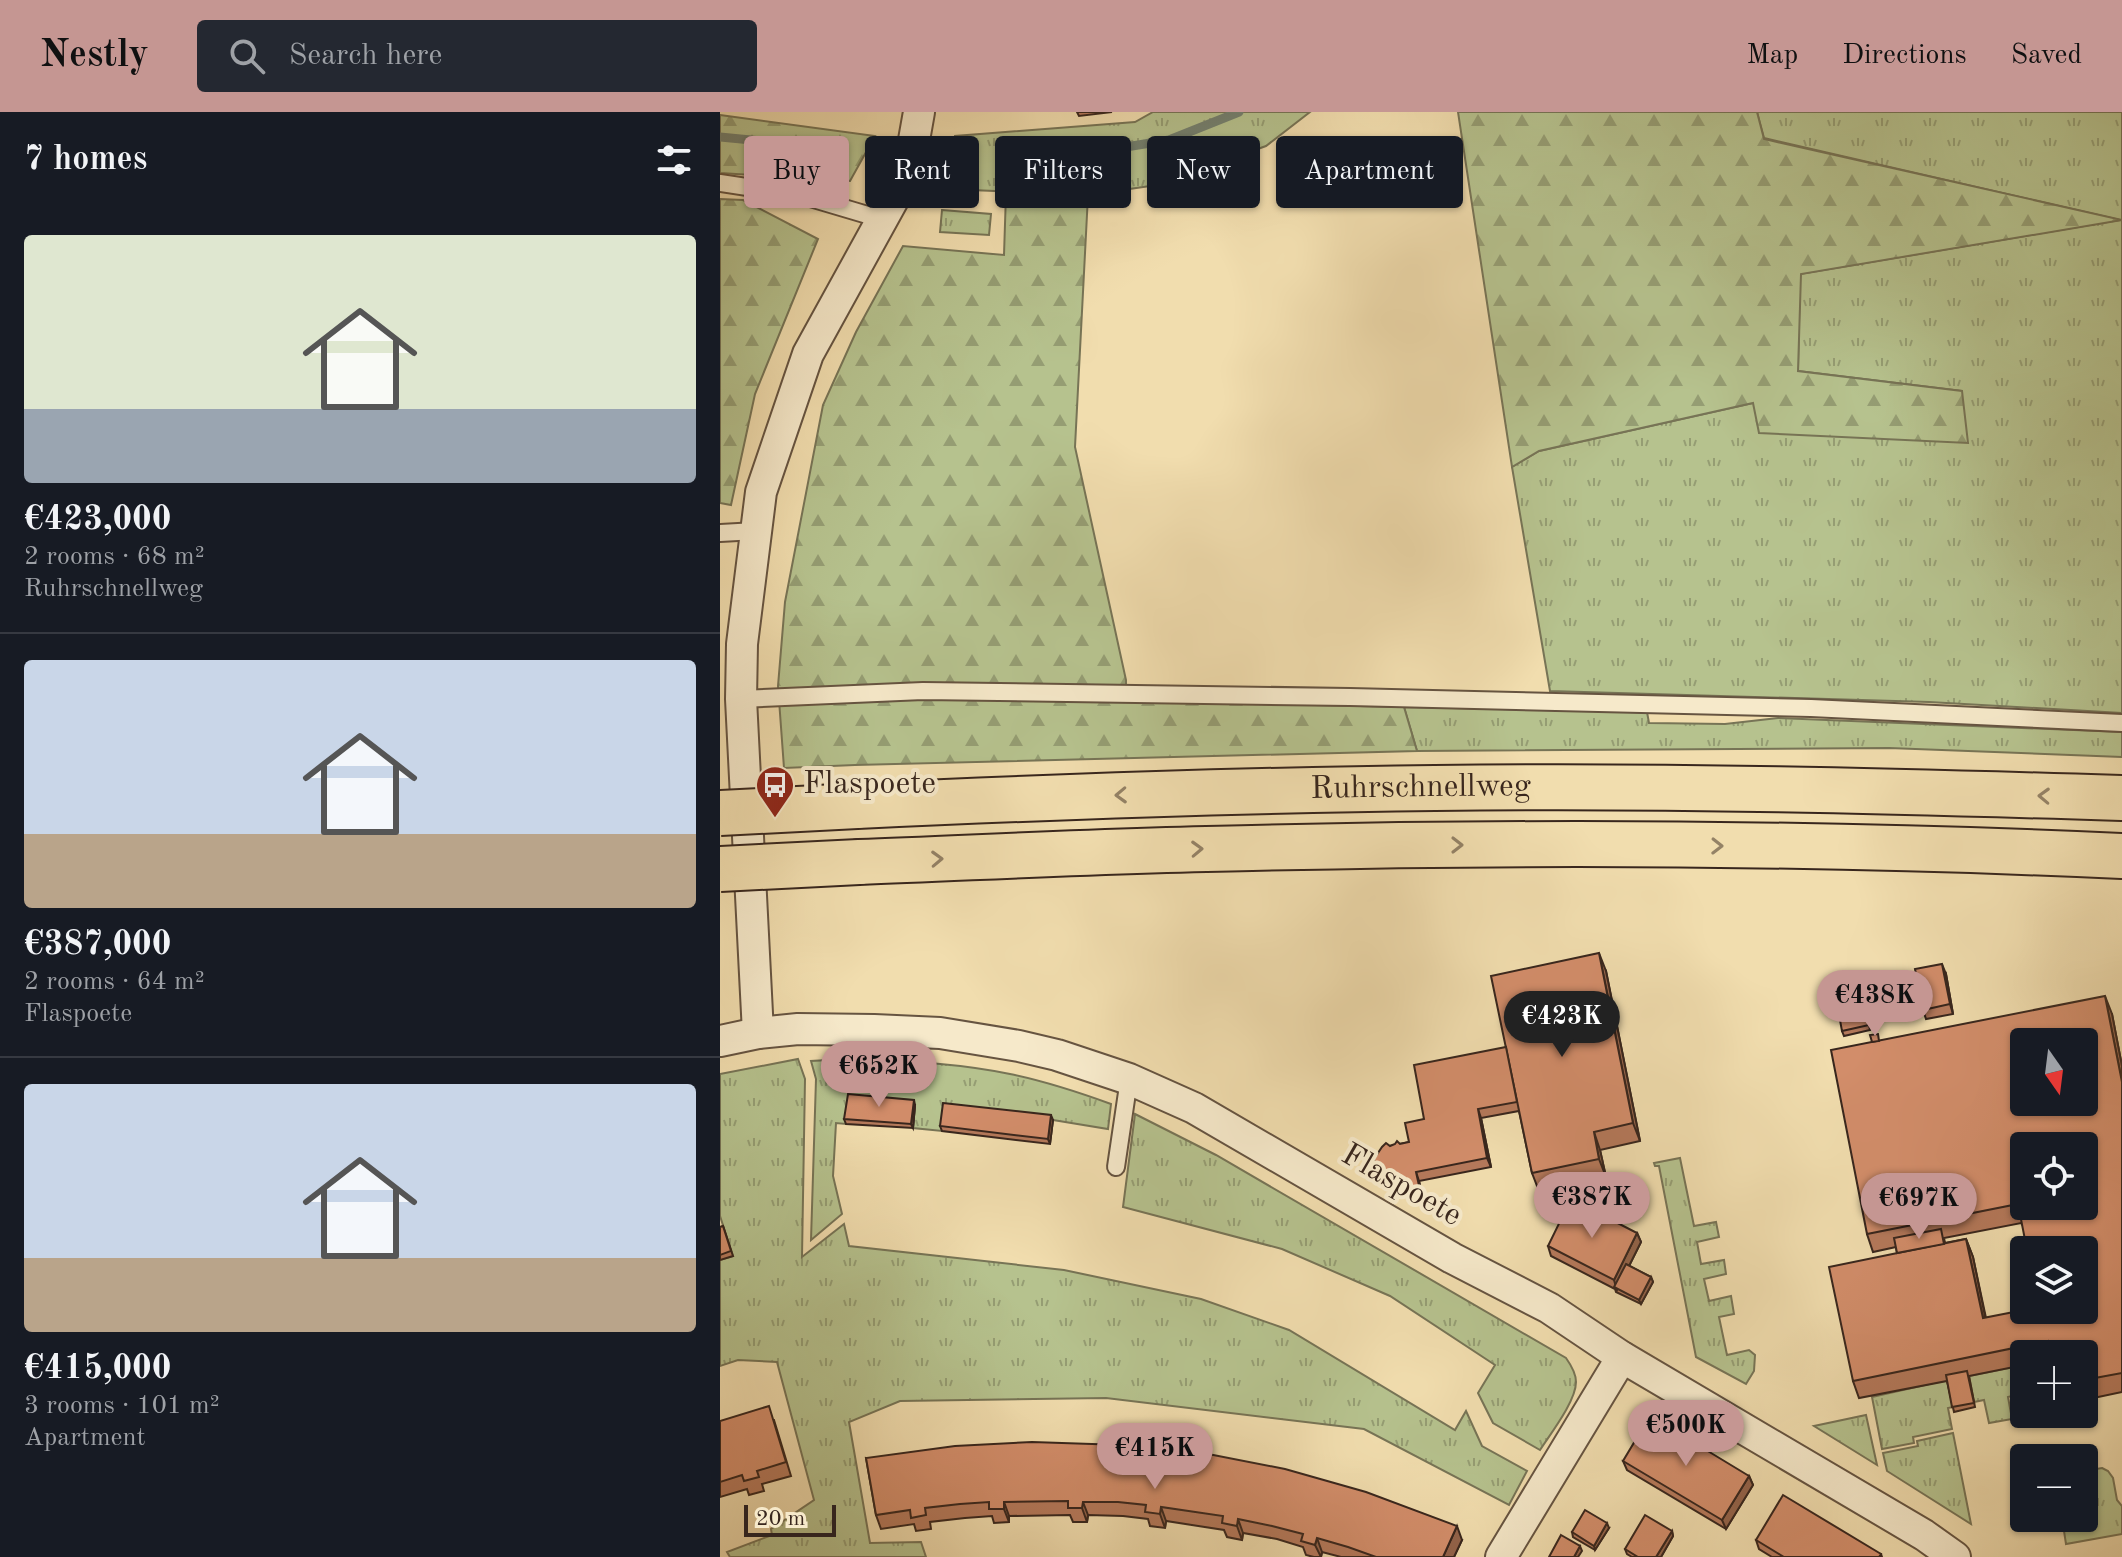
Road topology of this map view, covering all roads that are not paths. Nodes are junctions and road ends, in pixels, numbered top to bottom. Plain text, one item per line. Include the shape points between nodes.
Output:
1 (919, 112) edge
2 (720, 183) edge
3 (881, 219) junction
4 (756, 531) junction
5 (720, 533) edge
6 (741, 699) junction
7 (2122, 723) edge
8 (2122, 798) edge
9 (720, 813) edge
10 (2122, 856) edge
11 (720, 869) edge
12 (758, 1033) junction
13 (720, 1041) edge
14 (1129, 1079) junction
15 (1116, 1167) dead end
16 (1622, 1357) junction
17 (1501, 1557) edge
18 (1955, 1557) edge

1 - 3 street via 911,157
2 - 3 lane via 800,195
3 - 4 street via 808,354 761,492
4 - 5 lane
4 - 6 street
6 - 7 lane via 923,691 1350,697 1811,708
6 - 12 street
8 -> 9 highway, Ruhrschnellweg, bridge via 1439,788
11 -> 10 highway, Ruhrschnellweg, bridge via 1455,845
12 - 13 street, Flaspoete
12 - 14 street, Flaspoete via 940,1033 1057,1055
14 - 15 lane
14 - 16 street, Flaspoete via 1254,1141 1562,1316
16 - 17 street
16 - 18 street, Flaspoete

